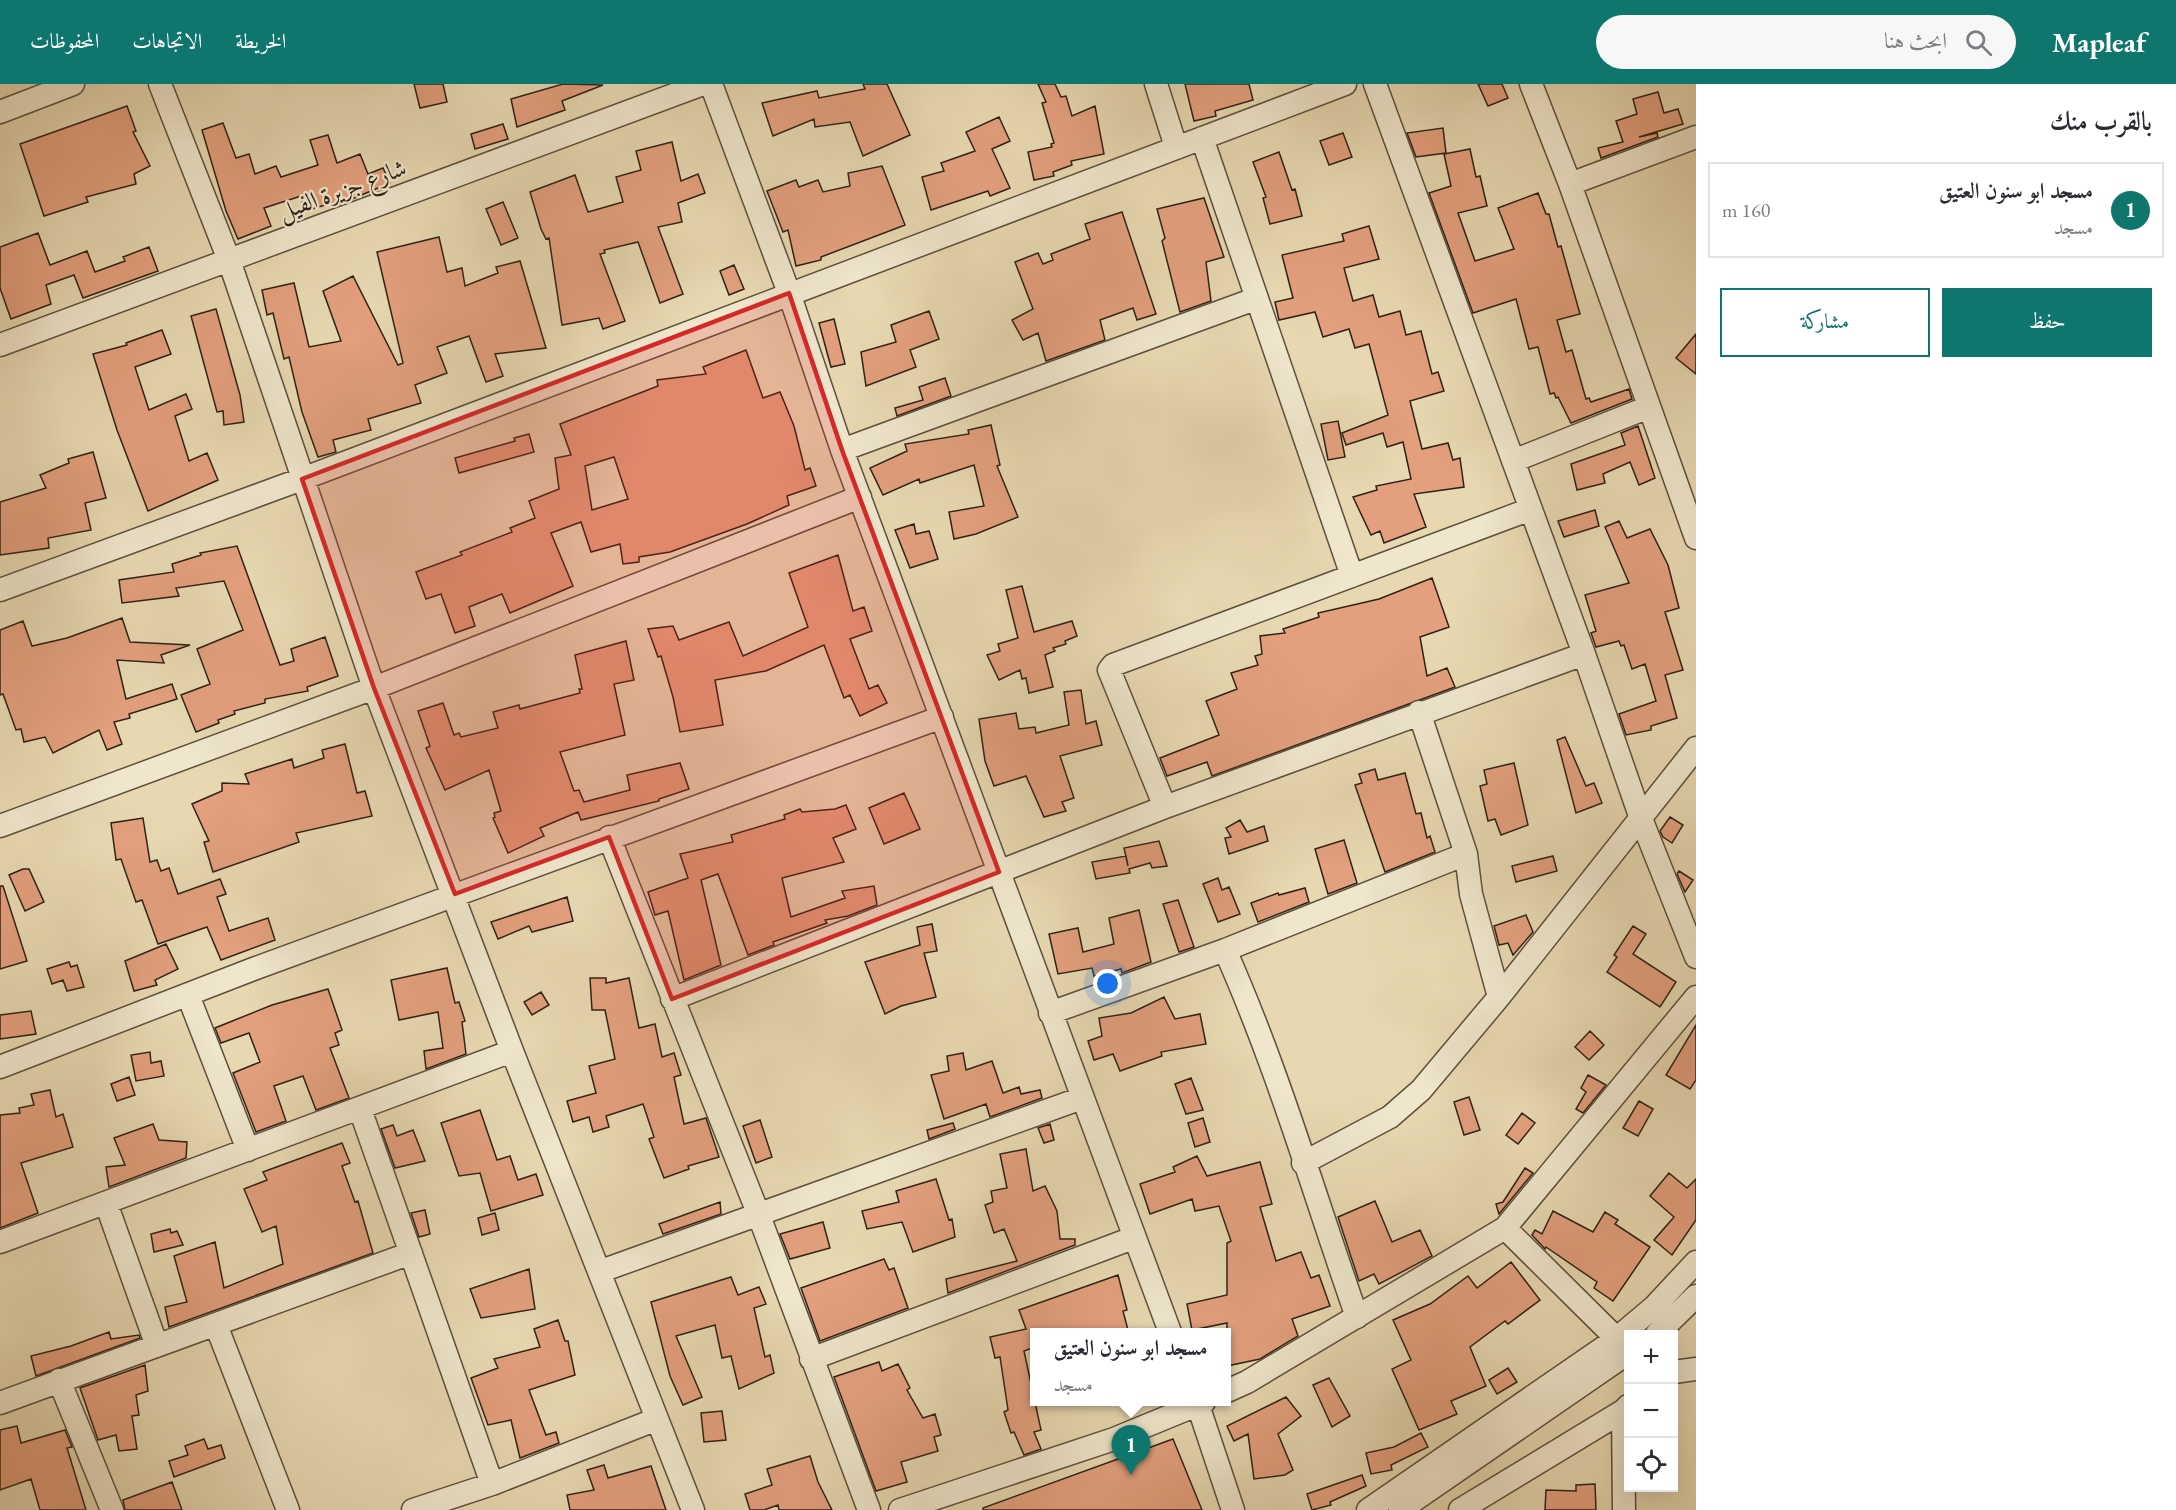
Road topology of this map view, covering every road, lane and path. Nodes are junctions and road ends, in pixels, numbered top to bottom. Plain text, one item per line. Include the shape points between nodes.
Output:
1 (73, 84) edge
2 (160, 84) edge
3 (703, 84) edge
4 (711, 84) edge
5 (1156, 84) edge
6 (1345, 84) edge
7 (1375, 84) edge
8 (1531, 84) edge
9 (0, 112) edge
10 (1696, 136) edge
11 (1202, 138) junction
12 (1176, 147) junction
13 (1570, 184) junction
14 (229, 260) junction
15 (789, 293) junction
16 (1255, 299) junction
17 (0, 345) edge
18 (1649, 406) junction
19 (842, 450) junction
20 (1513, 461) junction
21 (1696, 478) edge
22 (302, 479) junction
23 (1681, 496) junction
24 (860, 497) junction
25 (1531, 509) junction
26 (1696, 538) edge
27 (1352, 576) junction
28 (0, 590) edge
29 (1584, 654) junction
30 (374, 688) junction
31 (1419, 712) junction
32 (942, 717) junction
33 (1696, 748) edge
34 (1165, 807) junction
35 (1640, 816) junction
36 (0, 826) edge
37 (609, 837) junction
38 (1466, 854) junction
39 (999, 872) junction
40 (454, 894) junction
41 (1225, 950) junction
42 (1696, 957) edge
43 (188, 995) junction
44 (1499, 997) junction
45 (1696, 997) edge
46 (672, 999) junction
47 (1050, 1013) junction
48 (512, 1051) junction
49 (0, 1067) edge
50 (1082, 1098) junction
51 (360, 1109) junction
52 (249, 1150) junction
53 (1303, 1163) junction
54 (106, 1203) junction
55 (758, 1212) junction
56 (1505, 1228) junction
57 (1134, 1238) junction
58 (0, 1242) edge
59 (411, 1253) junction
60 (1696, 1262) edge
61 (601, 1271) junction
62 (1696, 1296) edge
63 (1357, 1317) junction
64 (216, 1325) junction
65 (1168, 1328) edge
66 (1637, 1330) edge
67 (1662, 1330) edge
68 (157, 1346) junction
69 (1624, 1347) edge
70 (811, 1359) junction
71 (1696, 1369) edge
72 (1678, 1371) edge
73 (59, 1380) junction
74 (1231, 1389) edge
75 (0, 1403) edge
76 (1191, 1406) edge
77 (1201, 1406) edge
78 (1624, 1409) edge
79 (657, 1419) junction
80 (1625, 1438) edge
81 (492, 1484) junction
82 (112, 1510) edge
83 (288, 1510) edge
84 (412, 1510) edge
85 (693, 1510) edge
86 (869, 1510) edge
87 (900, 1510) edge
88 (1233, 1510) edge
89 (1368, 1510) edge
90 (1400, 1510) edge
91 (1460, 1510) edge
92 (1624, 1510) edge

1 - 9 street
2 - 14 street
3 - 14 street, شارع جزيرة الفيل
4 - 15 street
5 - 12 street
6 - 11 street
7 - 20 street
8 - 13 street
10 - 13 street
11 - 12 street
11 - 16 street
12 - 15 street
13 - 18 street
14 - 17 street, شارع جزيرة الفيل
14 - 22 street
15 - 19 street
15 - 22 street
16 - 19 street
16 - 27 street
18 - 20 street
18 - 23 street
19 - 24 street
20 - 25 street
21 - 23 street
22 - 28 street
22 - 30 street
23 - 26 street
24 - 30 street
24 - 32 street
25 - 27 street
25 - 29 street
27 - 34 street via 1109,669
29 - 31 street
29 - 35 street
30 - 36 street
30 - 40 street
31 - 34 street
31 - 38 street
32 - 37 street
32 - 39 street
33 - 35 street
34 - 39 street
35 - 42 street
35 - 44 street
37 - 40 street
37 - 46 street
38 - 41 street
38 - 44 street via 1471,894
39 - 46 street
39 - 47 street
40 - 43 street
40 - 48 street
41 - 47 street
41 - 53 street via 1269,1052
43 - 49 street
43 - 52 street
44 - 53 street via 1405,1104 1358,1136
45 - 56 street
46 - 55 street
47 - 50 street
48 - 51 street
48 - 61 street
50 - 55 street
50 - 57 street
51 - 52 street
51 - 59 street
52 - 54 street
53 - 63 street
54 - 58 street
54 - 68 street
55 - 61 street
55 - 70 street
56 - 63 street
56 - 69 street
57 - 65 street
57 - 70 street
59 - 64 street
59 - 81 street
60 - 66 street
61 - 79 street
62 - 67 street
63 - 74 street
64 - 68 street
64 - 83 street
68 - 73 street
69 - 89 street
69 - 90 street
70 - 86 street
71 - 72 street
73 - 75 street
73 - 82 street
76 - 87 street via 1114,1439
77 - 88 street
78 - 91 street
79 - 81 street
79 - 85 street
80 - 92 street
81 - 84 street

